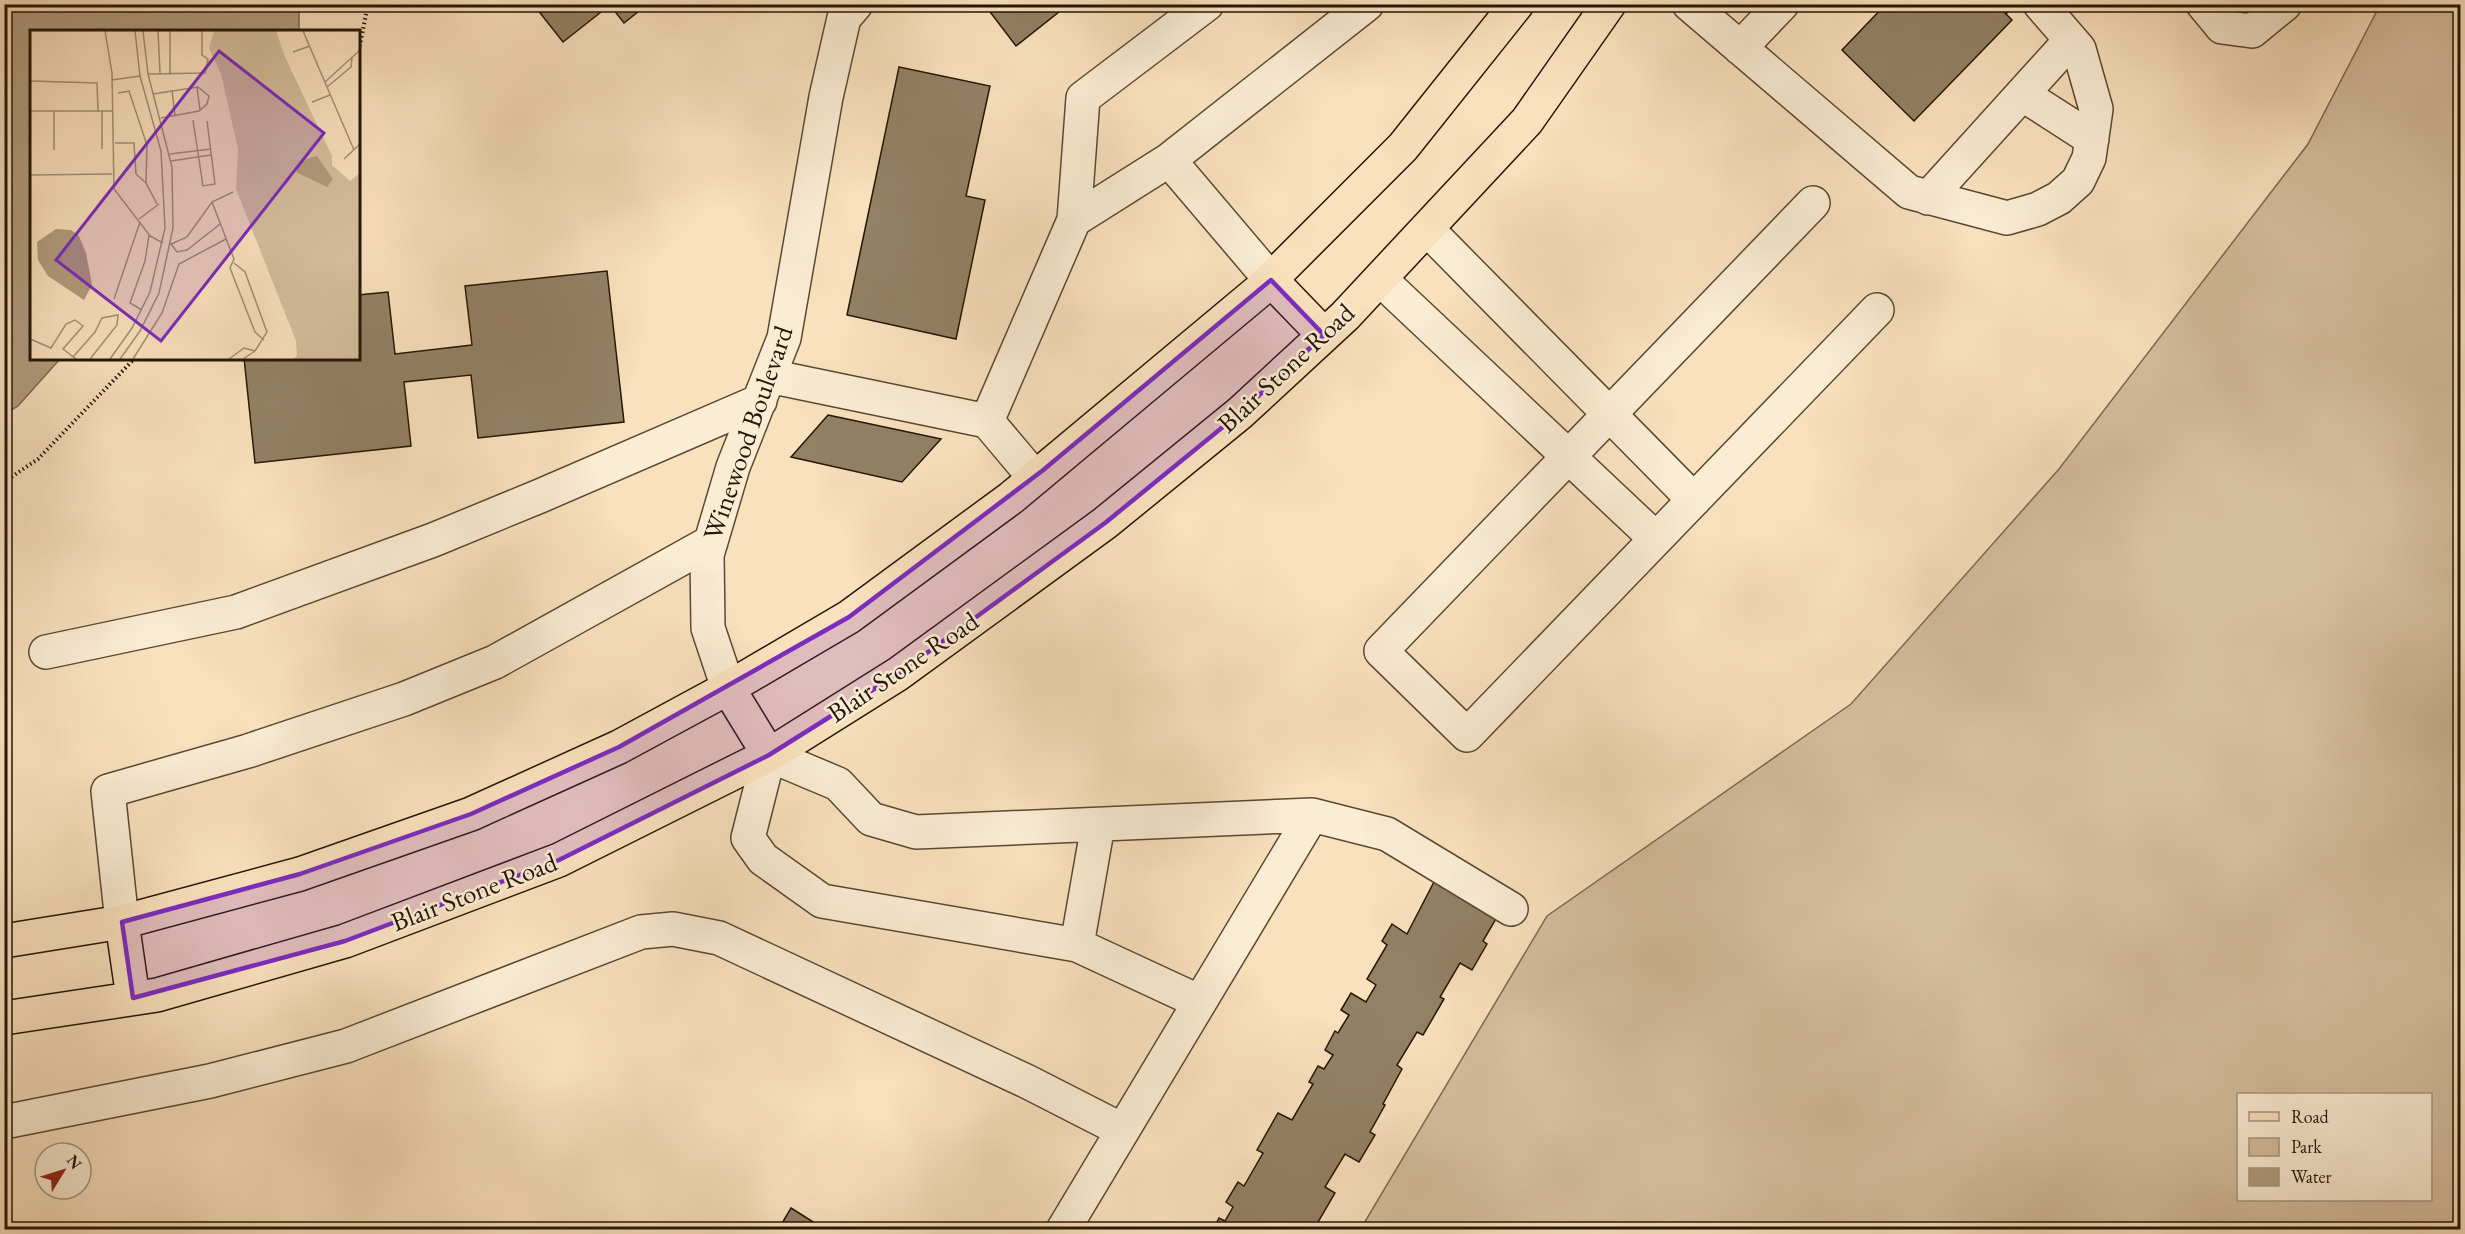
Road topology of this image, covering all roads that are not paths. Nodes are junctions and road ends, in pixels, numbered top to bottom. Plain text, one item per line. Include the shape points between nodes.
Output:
1 (856, 4) edge
2 (1207, 4) edge
3 (1367, 4) edge
4 (1517, 4) edge
5 (1610, 4) edge
6 (1689, 4) edge
7 (1782, 4) edge
8 (2040, 4) edge
9 (2203, 4) edge
10 (2285, 4) edge
11 (2071, 40) junction
12 (1740, 48) junction
13 (2022, 94) junction
14 (2092, 140) junction
15 (1168, 160) junction
16 (1928, 198) junction
17 (1813, 203) dead end
18 (1074, 220) junction
19 (1426, 229) junction
20 (1380, 279) junction
21 (1271, 280) junction
22 (1877, 310) dead end
23 (1324, 335) junction
24 (764, 388) junction
25 (1609, 415) junction
26 (987, 421) junction
27 (1568, 456) junction
28 (1035, 478) junction
29 (1694, 500) junction
30 (1656, 539) junction
31 (711, 542) junction
32 (46, 652) dead end
33 (728, 688) junction
34 (769, 755) junction
35 (1312, 815) junction
36 (1098, 825) junction
37 (1511, 909) dead end
38 (122, 922) junction
39 (4, 941) edge
40 (1077, 945) junction
41 (133, 998) junction
42 (1200, 1002) junction
43 (4, 1018) edge
44 (4, 1122) edge
45 (1122, 1130) junction
46 (1063, 1230) edge

1 - 24 lane, Winewood Boulevard via 844,18 828,86 784,338
2 - 18 lane via 1083,98
3 - 15 lane
4 - 21 main road via 1403,147
5 - 19 main road, Blair Stone Road via 1527,121
6 - 12 lane
7 - 12 lane
8 - 11 lane
9 - 10 lane via 2222,27 2252,31
11 - 13 lane
11 - 14 lane via 2079,49 2096,109
12 - 16 lane via 1909,192
13 - 14 lane
13 - 16 lane
14 - 16 lane via 2078,181 2060,198 2038,209 2007,218
15 - 18 lane
15 - 21 lane
17 - 25 lane
18 - 26 lane
19 - 20 main road, Blair Stone Road
19 - 25 lane
20 - 23 main road, Blair Stone Road
20 - 27 lane
21 - 23 main road
21 - 28 main road
22 - 29 lane
23 - 34 main road, Blair Stone Road via 1240,413 1105,523 898,675
24 - 26 lane
24 - 31 lane, Winewood Boulevard via 733,467
24 - 32 lane via 551,492 433,540 236,612
25 - 27 lane
25 - 29 lane
26 - 28 lane
27 - 30 lane
27 - 30 lane via 1381,651 1467,735
28 - 33 main road via 849,616
29 - 30 lane
31 - 33 lane, Winewood Boulevard via 707,555 708,628
31 - 38 lane via 495,662 404,699 248,751 108,791
33 - 34 main road
33 - 38 main road via 619,747 471,814 300,874
34 - 36 lane via 838,784 871,819 916,832
34 - 40 lane via 748,838 763,859 822,901
34 - 41 main road, Blair Stone Road via 550,864 345,941 157,995
35 - 36 lane
35 - 37 lane via 1387,834
35 - 42 lane
36 - 40 lane
38 - 39 main road
38 - 41 main road
40 - 42 lane
41 - 43 main road, Blair Stone Road
42 - 45 lane
44 - 45 lane via 210,1081 346,1046 640,932 674,929 719,938
45 - 46 lane

